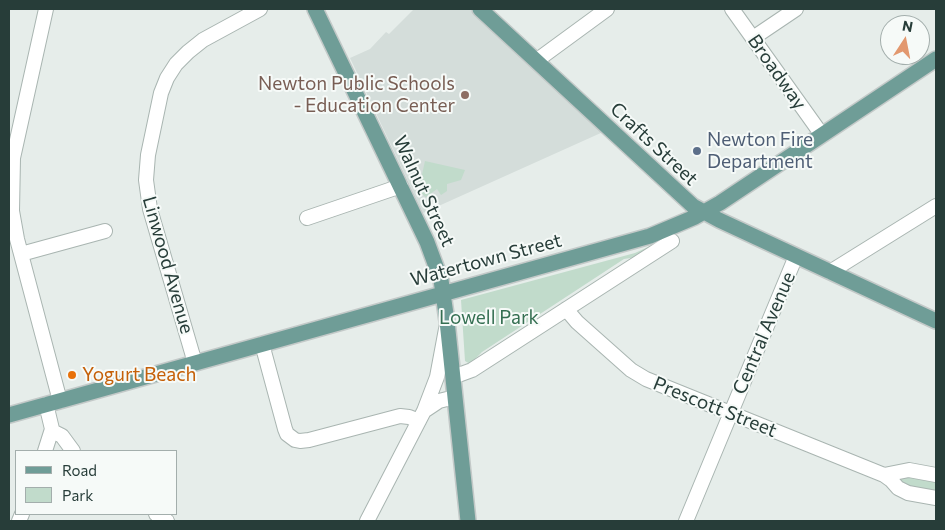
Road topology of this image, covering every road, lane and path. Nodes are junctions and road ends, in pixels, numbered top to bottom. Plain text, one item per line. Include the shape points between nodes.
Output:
1 (46, 9) edge
2 (260, 9) edge
3 (315, 9) edge
4 (480, 9) edge
5 (732, 9) edge
6 (796, 9) edge
7 (599, 11) edge
8 (753, 38) junction
9 (936, 59) edge
10 (536, 61) junction
11 (822, 135) junction
12 (400, 186) junction
13 (936, 206) edge
14 (704, 212) junction
15 (307, 218) dead end
16 (106, 231) dead end
17 (672, 241) dead end
18 (21, 254) junction
19 (796, 256) junction
20 (830, 272) junction
21 (444, 293) junction
22 (566, 309) junction
23 (448, 321) junction
24 (936, 321) edge
25 (262, 344) junction
26 (195, 362) junction
27 (452, 377) junction
28 (454, 397) junction
29 (53, 403) junction
30 (730, 413) junction
31 (9, 415) edge
32 (422, 416) junction
33 (52, 432) junction
34 (45, 450) edge
35 (72, 450) edge
36 (936, 475) edge
37 (884, 476) junction
38 (936, 498) edge
39 (367, 521) edge
40 (468, 521) edge
41 (686, 521) edge

1 - 18 street via 12,165 13,217
2 - 26 street, Linwood Avenue via 203,40 176,64 161,93 148,155 146,180 150,209
3 - 12 main road, Walnut Street
4 - 10 main road, Crafts Street
5 - 8 street, Broadway
6 - 8 street
7 - 10 street
8 - 11 street, Broadway
9 - 11 main road, Watertown Street
10 - 14 main road, Crafts Street via 689,203
11 - 14 main road, Watertown Street
12 - 15 street
12 - 21 main road, Walnut Street via 430,249
13 - 20 street
14 - 19 main road, Crafts Street
14 - 21 main road, Watertown Street via 650,236
16 - 18 street
17 - 22 street
18 - 29 street
19 - 20 main road, Crafts Street
19 - 30 street, Central Avenue
20 - 24 main road, Crafts Street
21 - 23 main road, Walnut Street
21 - 25 main road, Watertown Street
22 - 27 street via 472,370
22 - 30 street, Prescott Street via 634,372
23 - 27 main road, Walnut Street
23 - 32 street via 436,377
25 - 26 main road, Watertown Street
25 - 32 street via 285,428 294,440 310,440 400,416
26 - 29 main road, Watertown Street
27 - 28 main road, Walnut Street
28 - 32 street via 439,401
28 - 40 main road, Walnut Street
29 - 31 main road, Watertown Street
29 - 33 street
30 - 37 street, Prescott Street
30 - 41 street, Central Avenue
32 - 39 street
33 - 34 street
33 - 35 street via 62,436
36 - 37 street via 909,470
37 - 38 street, Prescott Street via 908,493

